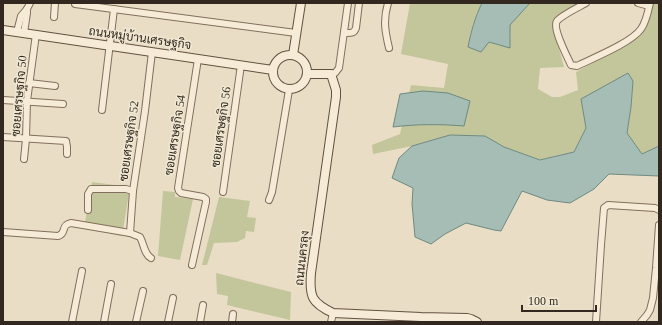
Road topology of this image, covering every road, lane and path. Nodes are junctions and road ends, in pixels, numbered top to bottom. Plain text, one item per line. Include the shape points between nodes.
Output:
1 (30, 3) edge
2 (55, 3) edge
3 (301, 3) edge
4 (348, 3) edge
5 (359, 3) edge
6 (388, 3) edge
7 (586, 3) edge
8 (638, 3) edge
9 (75, 4) edge
10 (649, 4) edge
11 (114, 9) junction
12 (54, 17) dead end
13 (3, 30) edge
14 (20, 32) junction
15 (296, 33) junction
16 (344, 33) junction
17 (36, 34) junction
18 (110, 46) junction
19 (389, 48) dead end
20 (152, 52) junction
21 (293, 55) junction
22 (198, 58) junction
23 (241, 65) junction
24 (273, 70) junction
25 (308, 74) junction
26 (331, 74) junction
27 (29, 83) junction
28 (55, 86) dead end
29 (289, 90) junction
30 (3, 100) edge
31 (27, 101) junction
32 (63, 104) dead end
33 (102, 110) dead end
34 (3, 137) edge
35 (26, 139) junction
36 (67, 154) dead end
37 (24, 158) dead end
38 (133, 190) junction
39 (223, 192) dead end
40 (269, 200) dead end
41 (88, 210) dead end
42 (659, 210) edge
43 (659, 225) edge
44 (3, 232) edge
45 (130, 233) junction
46 (151, 258) dead end
47 (192, 265) dead end
48 (658, 268) edge
49 (82, 271) dead end
50 (111, 284) dead end
51 (143, 291) dead end
52 (173, 298) dead end
53 (203, 305) dead end
54 (333, 313) junction
55 (233, 314) dead end
56 (444, 320) edge
57 (72, 322) edge
58 (104, 322) edge
59 (136, 322) edge
60 (168, 322) edge
61 (200, 322) edge
62 (232, 322) edge
63 (331, 322) edge
64 (477, 322) edge
65 (596, 322) edge
66 (641, 322) edge

1 - 14 street
2 - 12 street
3 - 15 street
4 - 16 street
5 - 16 street via 355,31
6 - 19 street via 385,28
7 - 10 street via 557,20 556,24 572,66 577,66 624,43 637,33 644,24
8 - 10 street
9 - 11 street
11 - 15 street
11 - 18 street
13 - 14 street, ถนนหมู่บ้านเศรษฐกิจ
14 - 17 street, ถนนหมู่บ้านเศรษฐกิจ
15 - 21 street
16 - 26 street via 339,68
17 - 18 street, ถนนหมู่บ้านเศรษฐกิจ
17 - 27 street, ซอยเศรษฐกิจ 50
18 - 20 street, ถนนหมู่บ้านเศรษฐกิจ
18 - 33 street
20 - 22 street, ถนนหมู่บ้านเศรษฐกิจ
20 - 38 street, ซอยเศรษฐกิจ 52
21 - 24 street via 281,57
21 - 25 street via 305,62
22 - 23 street, ถนนหมู่บ้านเศรษฐกิจ
22 - 47 street, ซอยเศรษฐกิจ 54 via 178,188 182,193 206,198
23 - 24 street, ถนนหมู่บ้านเศรษฐกิจ
23 - 39 street, ซอยเศรษฐกิจ 56
24 - 29 street via 276,83
25 - 26 street
25 - 29 street via 301,86
26 - 54 street, ถนนนครลุง via 336,97 310,288 315,302
27 - 28 street
27 - 31 street, ซอยเศรษฐกิจ 50
29 - 40 street
30 - 31 street
31 - 32 street
31 - 35 street, ซอยเศรษฐกิจ 50
34 - 35 street
35 - 36 street via 66,141
35 - 37 street, ซอยเศรษฐกิจ 50
38 - 41 street via 91,189 88,194
38 - 45 street, ซอยเศรษฐกิจ 52
42 - 65 street via 608,206 604,208
43 - 48 street
44 - 45 street via 58,236 63,234 66,224 71,223
45 - 46 street via 140,237 146,253
48 - 66 street via 650,310
49 - 57 street
50 - 58 street
51 - 59 street
52 - 60 street
53 - 61 street
54 - 56 street, ถนนนครลุง
54 - 63 street
55 - 62 street
56 - 64 street, ถนนนครลุง via 471,319

